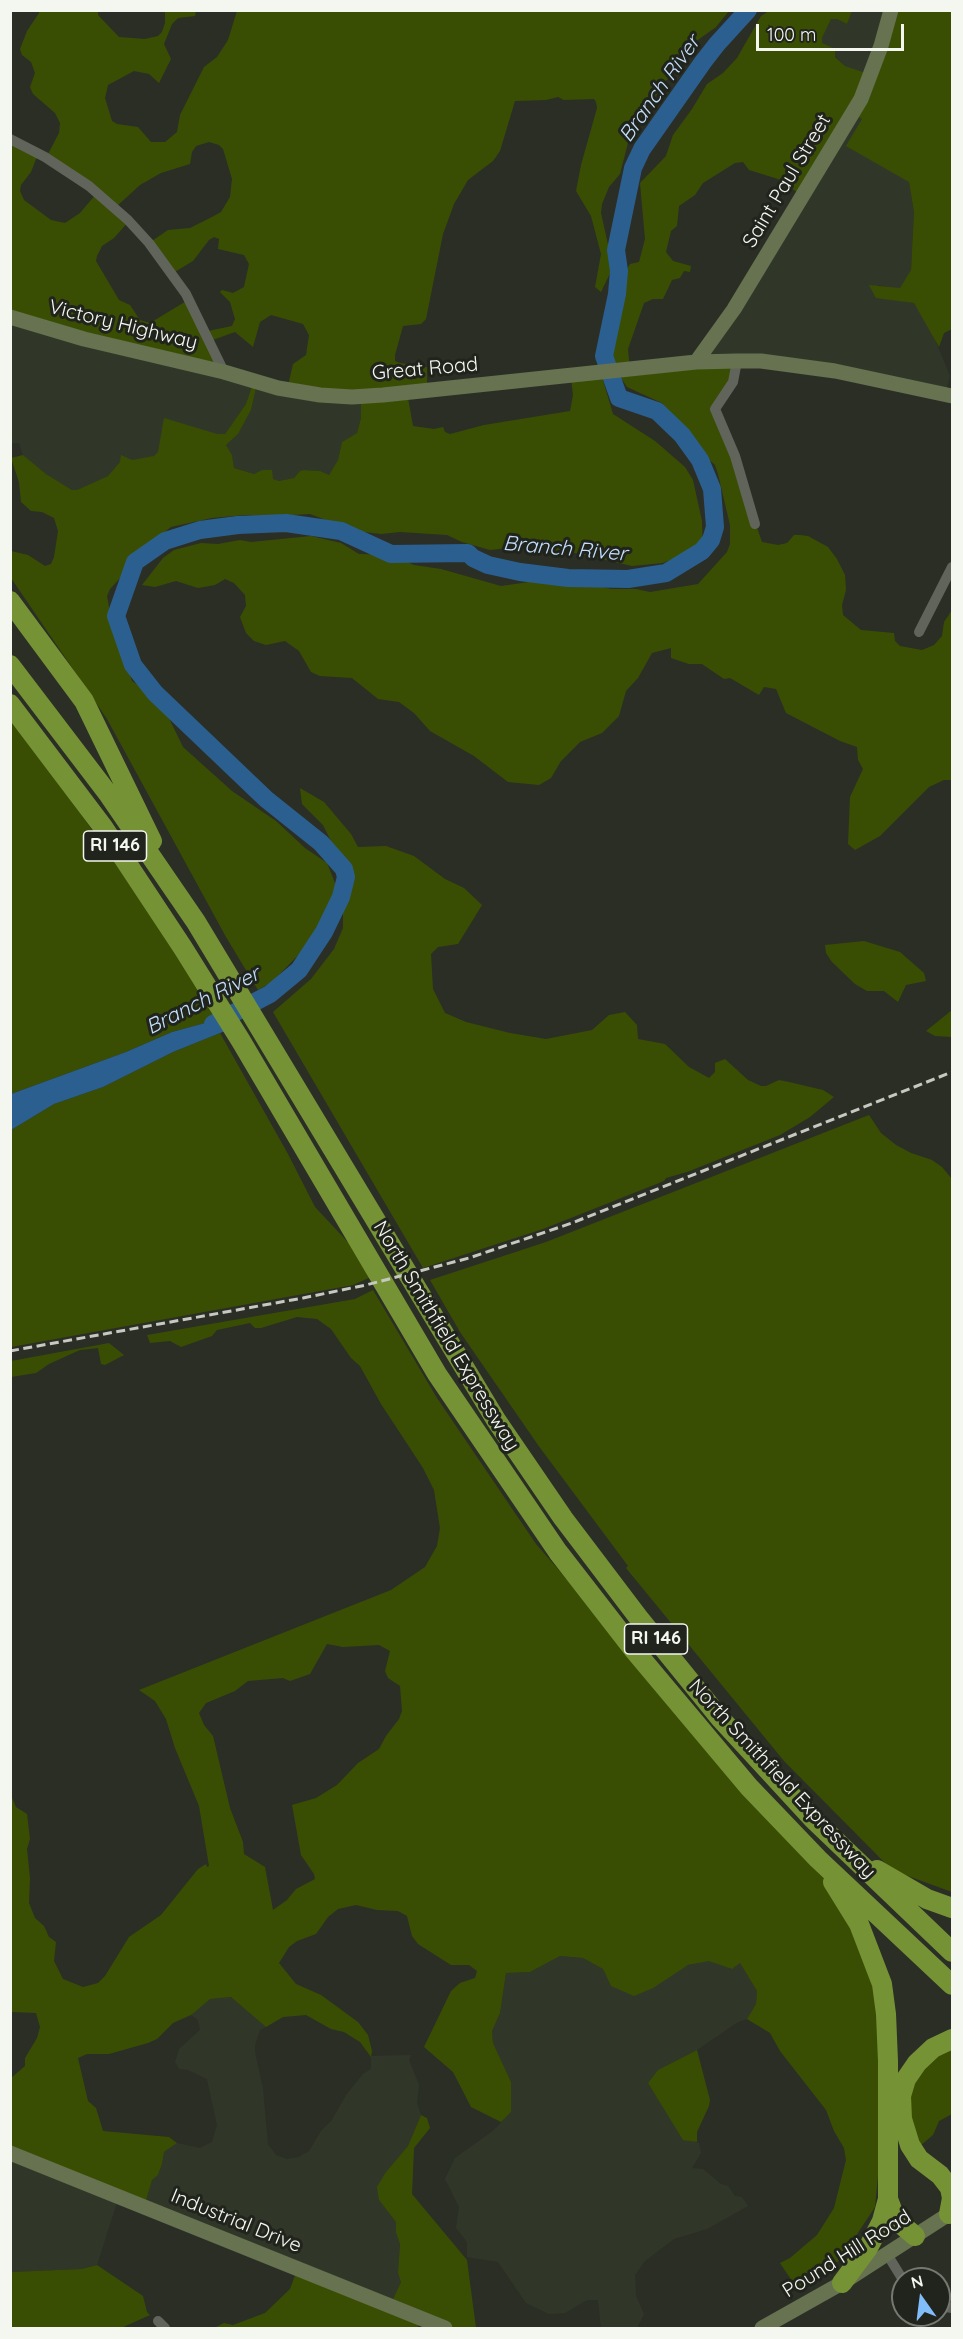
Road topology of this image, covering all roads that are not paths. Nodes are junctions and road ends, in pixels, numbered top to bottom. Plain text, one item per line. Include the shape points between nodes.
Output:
1 (891, 10) edge
2 (10, 139) edge
3 (10, 317) edge
4 (737, 361) junction
5 (696, 363) junction
6 (224, 372) junction
7 (952, 396) edge
8 (755, 524) dead end
9 (952, 567) edge
10 (10, 602) edge
11 (919, 632) dead end
12 (10, 665) edge
13 (10, 704) edge
14 (165, 877) junction
15 (838, 1842) junction
16 (819, 1859) junction
17 (952, 1908) edge
18 (952, 1952) edge
19 (952, 1985) edge
20 (952, 2040) edge
21 (10, 2153) edge
22 (946, 2177) edge
23 (888, 2199) junction
24 (951, 2213) edge
25 (915, 2236) junction
26 (887, 2254) junction
27 (895, 2267) edge
28 (842, 2283) junction
29 (445, 2328) edge
30 (762, 2328) edge

1 - 5 main road, Saint Paul Street via 861,99 734,309
2 - 6 street via 89,186 128,220 186,294
3 - 6 main road, Victory Highway
4 - 5 main road, Great Road
4 - 7 main road, Great Road via 835,371
4 - 8 street via 733,382 715,409 735,456
5 - 6 main road, Great Road via 352,397 278,388
9 - 11 street
10 - 14 highway via 84,701 146,826
12 - 14 highway, North Smithfield Expressway / RI 146 via 68,738
13 - 16 highway, North Smithfield Expressway / RI 146 via 103,827 212,993 437,1374 545,1534 666,1689 749,1786
14 - 15 highway, North Smithfield Expressway / RI 146 via 536,1481 720,1718
15 - 17 highway via 898,1884
15 - 18 highway, North Smithfield Expressway / RI 146
16 - 19 highway, North Smithfield Expressway / RI 146
16 - 23 highway via 859,1924 882,1984 888,2061
20 - 22 highway via 933,2048 917,2063 901,2096 902,2120 910,2145 919,2159
21 - 29 main road, Industrial Drive
22 - 24 highway via 952,2194
23 - 25 highway via 896,2220
23 - 28 highway via 878,2230
24 - 25 main road, Pound Hill Road
25 - 26 main road, Pound Hill Road
26 - 27 street
26 - 28 main road, Pound Hill Road
28 - 30 main road, Pound Hill Road

